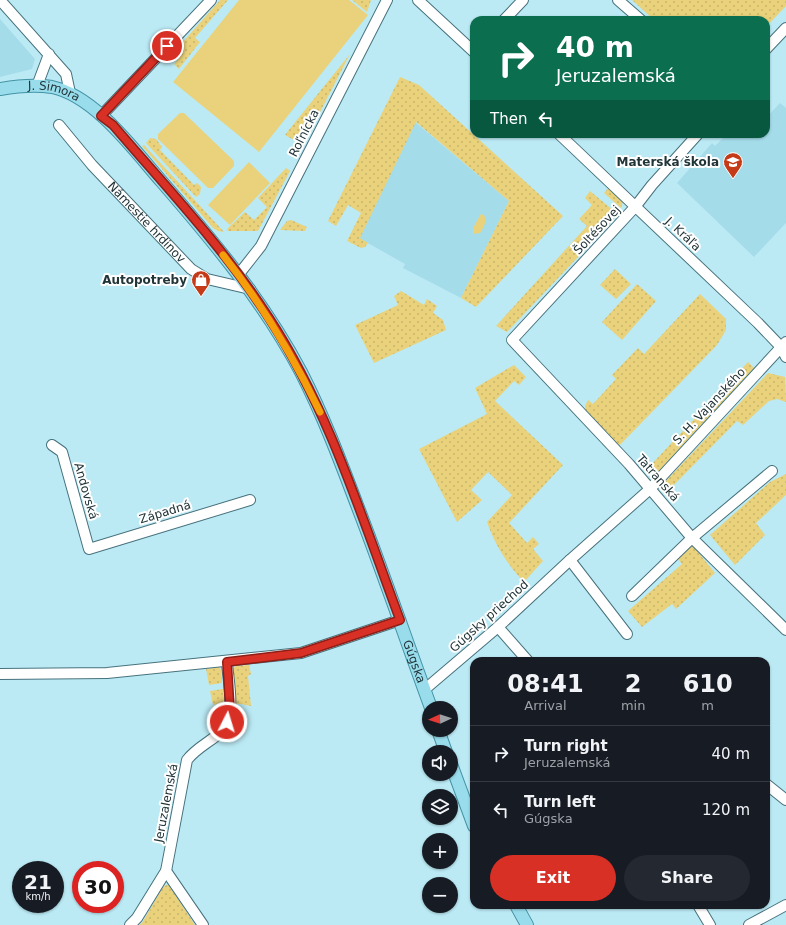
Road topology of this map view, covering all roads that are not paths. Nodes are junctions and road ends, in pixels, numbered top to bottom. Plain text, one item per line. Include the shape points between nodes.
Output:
1 (0, 0) edge
2 (211, 0) edge
3 (387, 0) edge
4 (418, 0) edge
5 (523, 0) edge
6 (618, 0) edge
7 (508, 16) edge
8 (636, 16) edge
9 (786, 28) edge
10 (770, 45) edge
11 (470, 48) edge
12 (49, 54) junction
13 (37, 86) junction
14 (0, 89) edge
15 (70, 93) junction
16 (101, 116) junction
17 (58, 125) dead end
18 (563, 138) edge
19 (694, 138) edge
20 (635, 207) junction
21 (238, 274) junction
22 (250, 289) junction
23 (512, 340) joint
24 (784, 344) edge
25 (786, 357) edge
26 (52, 445) dead end
27 (772, 471) dead end
28 (650, 489) junction
29 (250, 500) dead end
30 (692, 538) junction
31 (89, 549) joint
32 (570, 560) junction
33 (632, 596) dead end
34 (400, 620) junction
35 (498, 627) junction
36 (786, 630) edge
37 (627, 634) dead end
38 (524, 657) edge
39 (227, 662) junction
40 (0, 674) edge
41 (424, 690) junction
42 (428, 701) edge
43 (457, 781) edge
44 (770, 787) edge
45 (786, 800) edge
46 (470, 815) edge
47 (166, 871) junction
48 (786, 905) edge
49 (518, 909) edge
50 (700, 909) edge
51 (130, 925) edge
52 (203, 925) edge
53 (527, 925) edge
54 (710, 925) edge
55 (749, 925) edge

1 - 12 street
2 - 16 street via 120,91
3 - 21 street, Roľnícka via 261,246
4 - 11 street
5 - 7 street
6 - 8 street
9 - 10 street
12 - 13 street
12 - 15 street via 66,74
13 - 14 main road, J. Simora via 21,85
13 - 15 main road, J. Simora
15 - 16 main road, J. Simora
16 - 21 main road via 113,125
17 - 22 street, Námestie hrdinov via 92,165 191,269 207,280
18 - 20 street, J. Kráľa
19 - 20 street, Šoltésovej
20 - 23 street, Šoltésovej
20 - 24 street, J. Kráľa
21 - 22 main road
22 - 34 main road, Gúgska via 301,372 330,434
23 - 28 street, Tatranská
24 - 25 street, J. Kráľa
24 - 28 street, S. H. Vajanského
26 - 31 street, Andovská via 62,452
27 - 30 street
28 - 30 street, Tatranská
28 - 32 street, Gúgsky priechod
29 - 31 street, Západná
30 - 33 street
30 - 36 street, Tatranská
32 - 35 street, Gúgsky priechod
32 - 37 street
34 - 39 street via 301,653
34 - 41 main road, Gúgska
35 - 38 street
35 - 41 street, Gúgsky priechod
39 - 40 street via 106,673
39 - 47 street, Jeruzalemská via 230,710 227,722 221,731 187,760
41 - 42 main road, Gúgska
43 - 46 main road
44 - 45 street
47 - 51 street, Jeruzalemská
47 - 52 street
48 - 55 street
49 - 53 main road
50 - 54 street

